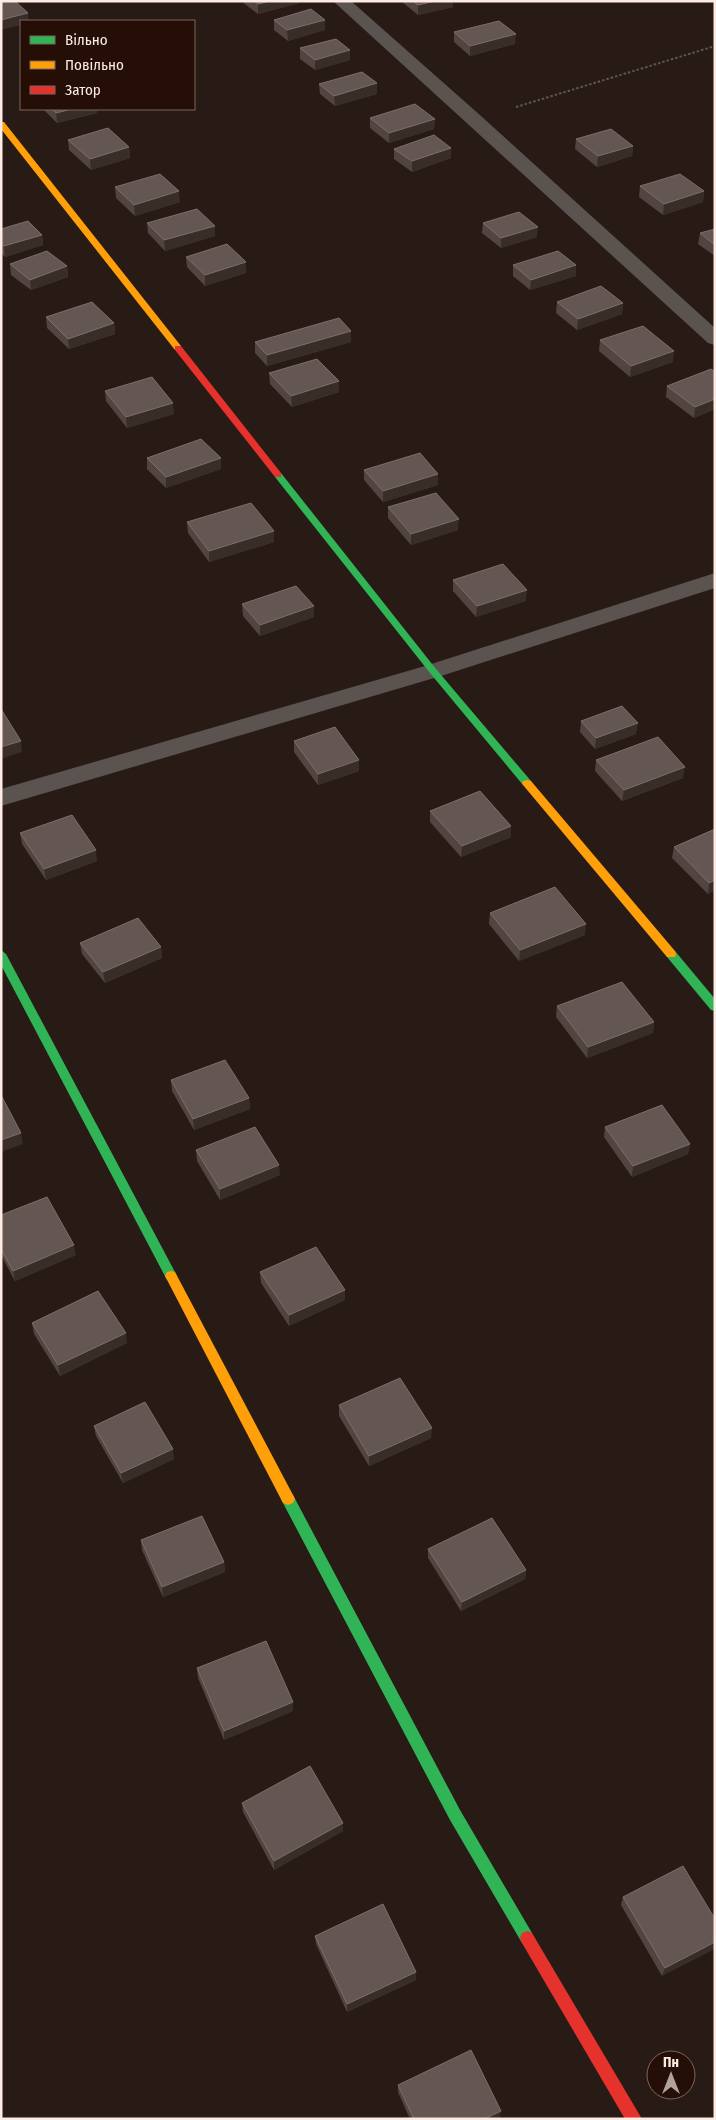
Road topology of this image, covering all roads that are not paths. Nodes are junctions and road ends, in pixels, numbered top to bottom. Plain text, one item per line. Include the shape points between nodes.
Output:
1 (341, 1) edge
2 (1, 124) edge
3 (715, 339) edge
4 (715, 580) edge
5 (432, 671) junction
6 (1, 798) edge
7 (1, 954) edge
8 (715, 1007) edge
9 (634, 2119) edge

1 - 3 street
2 - 5 street
4 - 5 street
5 - 6 street
5 - 8 street
7 - 9 street via 455,1815

